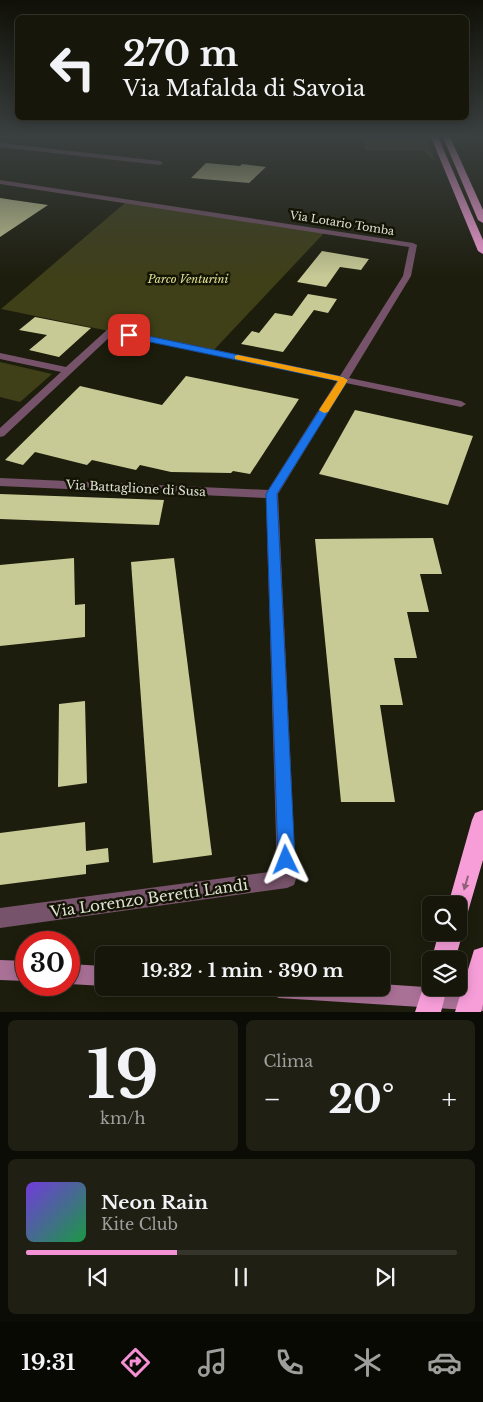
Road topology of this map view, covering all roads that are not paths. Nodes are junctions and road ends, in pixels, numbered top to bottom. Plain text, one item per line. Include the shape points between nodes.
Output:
1 (14, 184) edge
2 (454, 184) edge
3 (467, 184) edge
4 (483, 220) edge
5 (483, 252) edge
6 (0, 356) edge
7 (68, 371) junction
8 (343, 380) junction
9 (461, 404) dead end
10 (0, 434) edge
11 (0, 482) edge
12 (272, 494) junction
13 (483, 820) edge
14 (462, 896) edge
15 (0, 918) edge
16 (483, 959) edge
17 (0, 970) edge
18 (15, 971) edge
19 (80, 975) edge
20 (95, 975) edge
21 (390, 995) edge
22 (433, 996) edge
23 (483, 1001) edge
24 (428, 1012) edge
25 (468, 1012) edge

1 - 8 street, Via Lotario Tomba via 413,246 407,276
2 - 5 highway
3 - 4 highway
6 - 7 street
7 - 8 street via 111,331
7 - 10 street
8 - 9 street
8 - 12 street
11 - 12 street, Via Battaglione di Susa
12 - 15 street, Via Lorenzo Beretti Landi via 287,880
13 -> 14 highway
16 - 25 highway
17 - 18 street
19 - 20 street
21 - 23 street
22 - 24 highway

